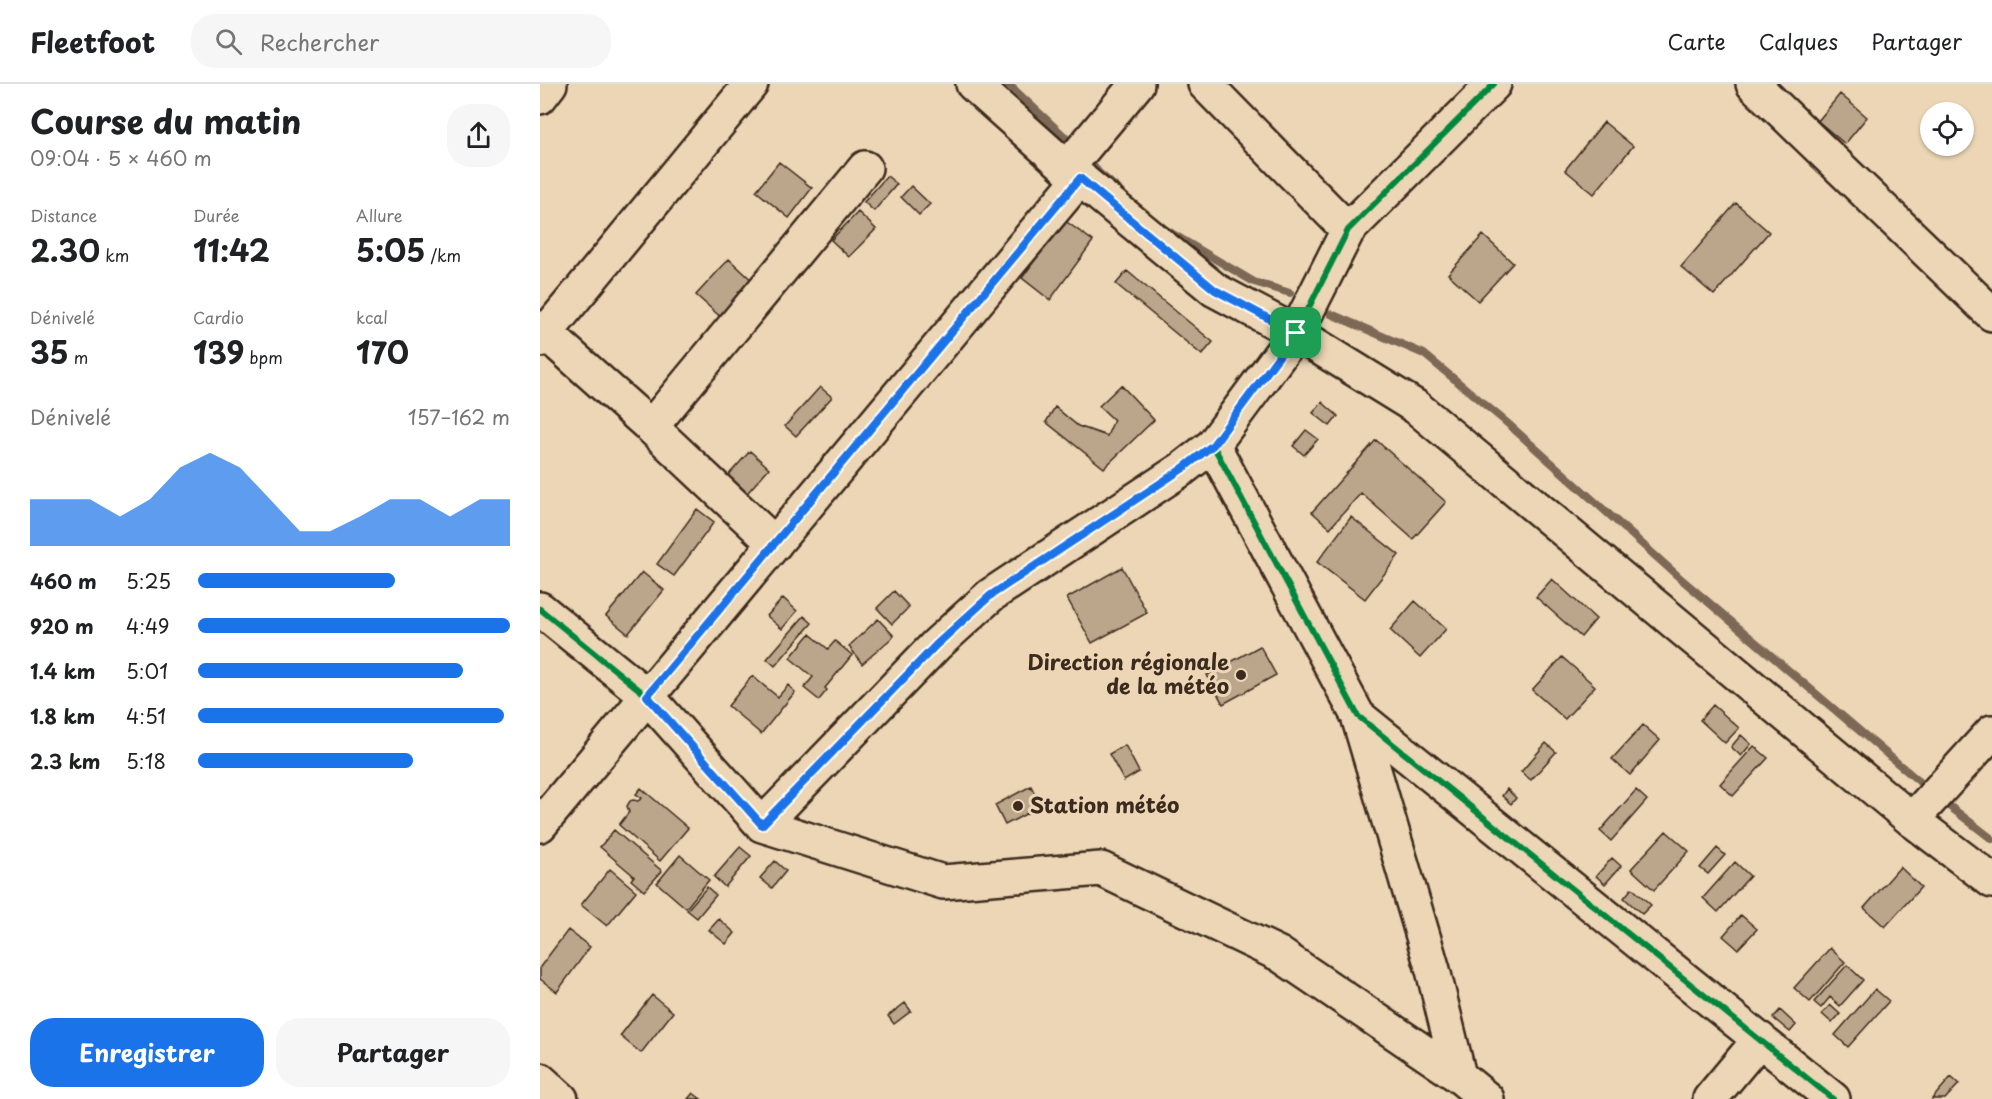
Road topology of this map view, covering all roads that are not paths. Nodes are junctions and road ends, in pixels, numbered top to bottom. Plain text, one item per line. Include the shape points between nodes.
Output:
1 (550, 84) edge
2 (750, 84) edge
3 (973, 84) edge
4 (1137, 84) edge
5 (1205, 84) edge
6 (1494, 84) edge
7 (1753, 84) edge
8 (540, 97) edge
9 (865, 168) dead end
10 (1074, 173) junction
11 (1348, 230) junction
12 (1992, 314) edge
13 (1296, 333) junction
14 (542, 334) edge
15 (651, 427) junction
16 (1213, 445) junction
17 (775, 544) junction
18 (540, 609) edge
19 (647, 696) junction
20 (1358, 716) junction
21 (1992, 732) edge
22 (1912, 820) junction
23 (540, 825) edge
24 (762, 825) junction
25 (1992, 881) edge
26 (1760, 1039) junction
27 (1459, 1076) junction
28 (540, 1080) edge
29 (561, 1099) edge
30 (1487, 1099) edge
31 (1710, 1099) edge
32 (1833, 1099) edge

1 - 8 street
2 - 14 street
3 - 10 street
4 - 10 street
5 - 11 street
6 - 11 street
7 - 12 street
9 - 15 street
10 - 13 street via 1215,290
10 - 17 street
11 - 13 street
13 - 16 street
13 - 22 street via 1416,407
14 - 15 street
15 - 17 street
16 - 20 street
16 - 24 street via 991,595 936,645
17 - 19 street
18 - 19 street
19 - 23 street
19 - 24 street
20 - 26 street
20 - 27 street via 1433,970
21 - 22 street
22 - 25 street
24 - 27 street via 943,882 1101,869 1279,954
26 - 31 street
26 - 32 street
27 - 30 street
28 - 29 street

